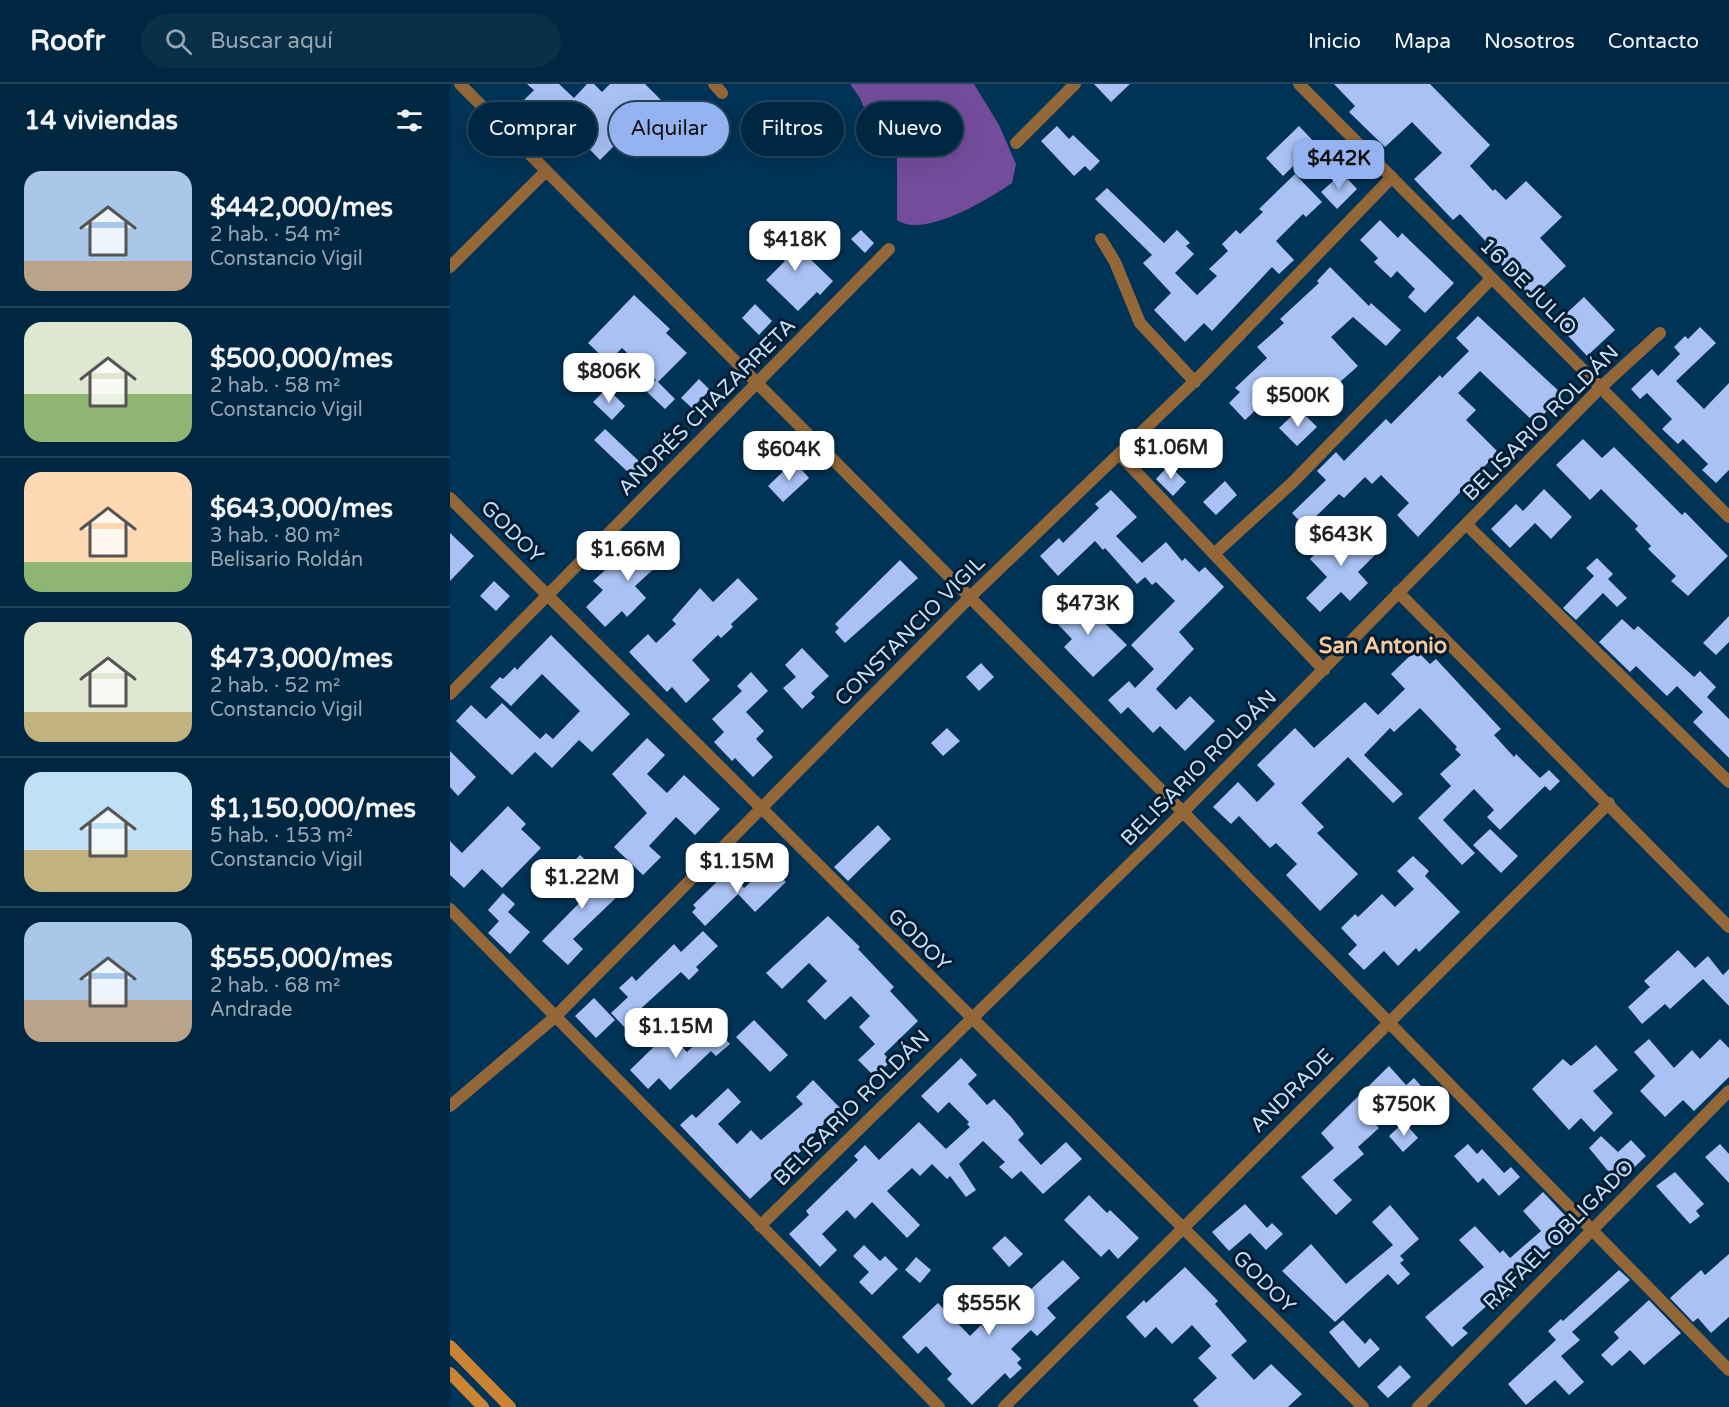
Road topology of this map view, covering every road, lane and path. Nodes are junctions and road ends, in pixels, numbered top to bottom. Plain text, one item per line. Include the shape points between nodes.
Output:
1 (460, 84) edge
2 (1075, 84) edge
3 (1299, 84) edge
4 (1016, 143) dead end
5 (545, 172) junction
6 (1392, 177) junction
7 (1101, 239) dead end
8 (890, 249) dead end
9 (450, 267) edge
10 (1492, 278) junction
11 (1660, 333) dead end
12 (1195, 382) junction
13 (756, 385) junction
14 (1600, 388) junction
15 (1120, 454) junction
16 (450, 498) edge
17 (1729, 517) edge
18 (1467, 525) junction
19 (1215, 554) junction
20 (1398, 592) junction
21 (549, 596) junction
22 (969, 598) junction
23 (1324, 670) junction
24 (450, 694) edge
25 (1729, 782) edge
26 (1609, 804) junction
27 (762, 809) junction
28 (1183, 812) junction
29 (450, 909) edge
30 (1729, 927) edge
31 (555, 1017) junction
32 (970, 1018) junction
33 (1388, 1023) junction
34 (1729, 1091) edge
35 (450, 1106) edge
36 (760, 1226) junction
37 (1182, 1228) junction
38 (1593, 1228) junction
39 (450, 1346) edge
40 (1729, 1370) edge
41 (450, 1373) edge
42 (483, 1407) edge
43 (510, 1407) edge
44 (939, 1407) edge
45 (1004, 1407) edge
46 (1363, 1407) edge
47 (1418, 1407) edge

1 - 5 street
2 - 4 street
3 - 6 street, 16 DE JULIO
5 - 9 street
5 - 13 street
6 - 10 street, 16 DE JULIO
6 - 12 street, CONSTANCIO VIGIL
7 - 12 street via 1115,262 1140,323
8 - 13 street, ANDRÉS CHAZARRETA
10 - 14 street, 16 DE JULIO
10 - 19 street via 1292,483
11 - 14 street, BELISARIO ROLDÁN
12 - 15 street, CONSTANCIO VIGIL
13 - 21 street, ANDRÉS CHAZARRETA
13 - 22 street
14 - 17 street, 16 DE JULIO
14 - 18 street, BELISARIO ROLDÁN
15 - 19 street
15 - 22 street, CONSTANCIO VIGIL
16 - 21 street, GODOY
18 - 20 street, BELISARIO ROLDÁN
18 - 25 street
19 - 23 street
20 - 23 street, BELISARIO ROLDÁN
20 - 26 street
21 - 24 street, ANDRÉS CHAZARRETA
21 - 27 street, GODOY
22 - 27 street, CONSTANCIO VIGIL
22 - 28 street
23 - 28 street, BELISARIO ROLDÁN
26 - 30 street
26 - 33 street, ANDRADE
27 - 31 street, CONSTANCIO VIGIL
27 - 32 street, GODOY
28 - 32 street, BELISARIO ROLDÁN
28 - 33 street
29 - 31 street
31 - 35 street, CONSTANCIO VIGIL
31 - 36 street
32 - 36 street, BELISARIO ROLDÁN
32 - 37 street, GODOY
33 - 37 street, ANDRADE
33 - 38 street
34 - 38 street, RAFAEL OBLIGADO
36 - 44 street
37 - 45 street, ANDRADE
37 - 46 street, GODOY
38 - 40 street
38 - 47 street, RAFAEL OBLIGADO
39 - 43 main road
41 - 42 main road

